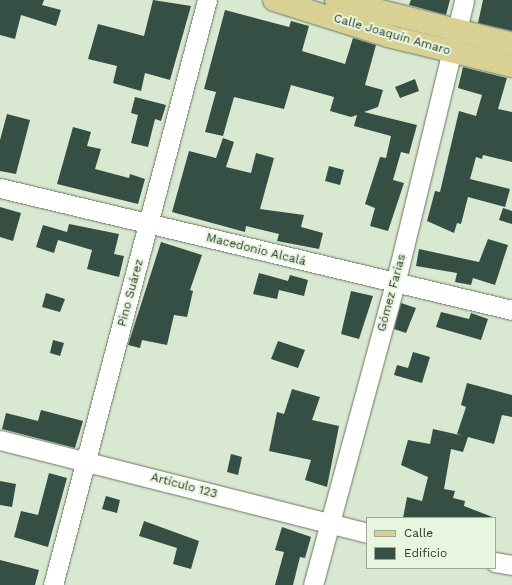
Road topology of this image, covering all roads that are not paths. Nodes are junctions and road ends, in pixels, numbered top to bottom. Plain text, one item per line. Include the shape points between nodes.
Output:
1 (207, 0) edge
2 (275, 0) edge
3 (336, 0) edge
4 (464, 0) edge
5 (456, 30) junction
6 (512, 44) edge
7 (451, 51) junction
8 (512, 66) edge
9 (0, 188) edge
10 (150, 224) junction
11 (395, 284) junction
12 (512, 310) edge
13 (0, 440) edge
14 (86, 460) junction
15 (329, 524) junction
16 (366, 533) edge
17 (496, 562) edge
18 (512, 566) edge
19 (53, 585) edge
20 (313, 585) edge

1 - 10 street, Pino Suárez
2 - 7 main road, Calle Joaquín Amaro
3 - 5 main road, Calle Joaquín Amaro
4 - 5 street, Gómez Farias
5 - 6 main road, Calle Joaquín Amaro
5 - 7 street, Gómez Farias
7 - 8 main road, Calle Joaquín Amaro
7 - 11 street, Gómez Farias
9 - 10 street, Macedonio Alcalá
10 - 11 street, Macedonio Alcalá
10 - 14 street, Pino Suárez
11 - 12 street, Macedonio Alcalá
11 - 15 street, Gómez Farias
13 - 14 street, Artículo 123
14 - 15 street, Artículo 123
14 - 19 street, Pino Suárez
15 - 16 street, Artículo 123
15 - 20 street, Gómez Farias
17 - 18 street

